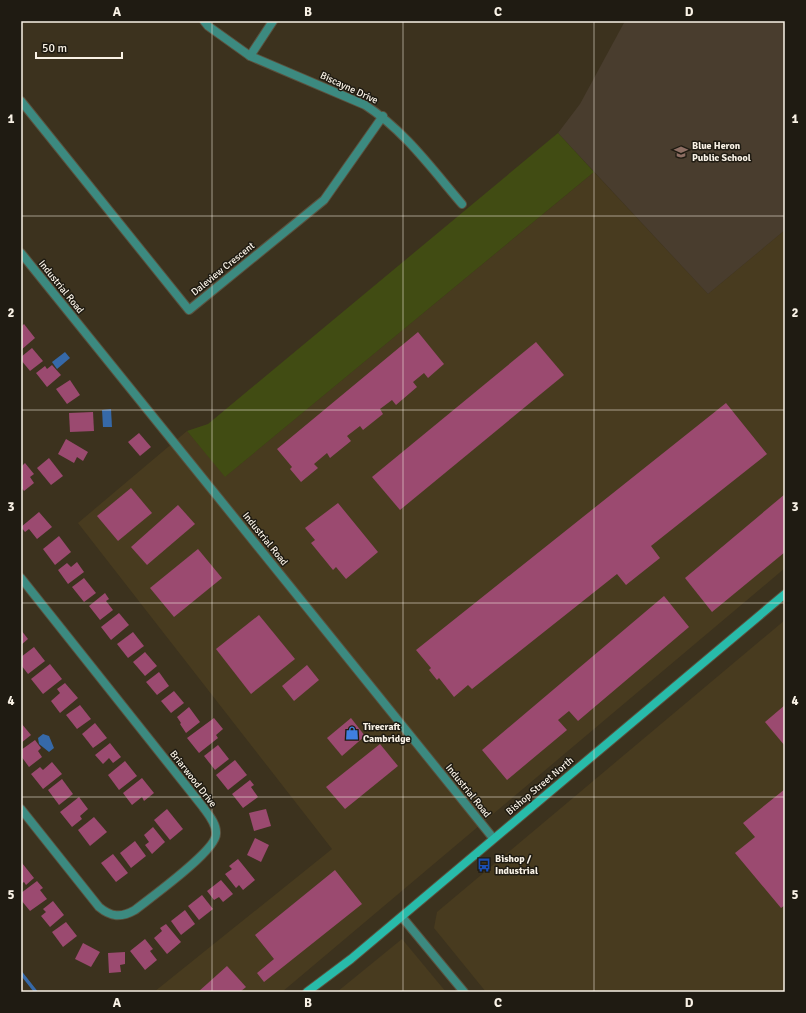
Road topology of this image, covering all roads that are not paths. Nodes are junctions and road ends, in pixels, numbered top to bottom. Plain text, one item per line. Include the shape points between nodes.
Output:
1 (204, 21) edge
2 (273, 21) edge
3 (250, 56) junction
4 (21, 101) edge
5 (383, 116) junction
6 (462, 204) dead end
7 (21, 253) edge
8 (21, 578) edge
9 (785, 594) edge
10 (21, 809) edge
11 (493, 838) junction
12 (402, 917) junction
13 (307, 992) edge
14 (464, 992) edge

1 - 3 street, Biscayne Drive
2 - 3 street
3 - 5 street, Biscayne Drive via 365,105
4 - 5 street, Daleview Crescent via 189,310 324,200
5 - 6 street, Biscayne Drive via 403,135
7 - 11 street, Industrial Road
8 - 10 street, Briarwood Drive via 203,807 212,820 216,834 211,846 198,859 135,910 126,915 116,916 106,913 99,907
9 - 11 main road, Bishop Street North
11 - 12 main road, Bishop Street North
12 - 13 main road, Bishop Street North
12 - 14 street

